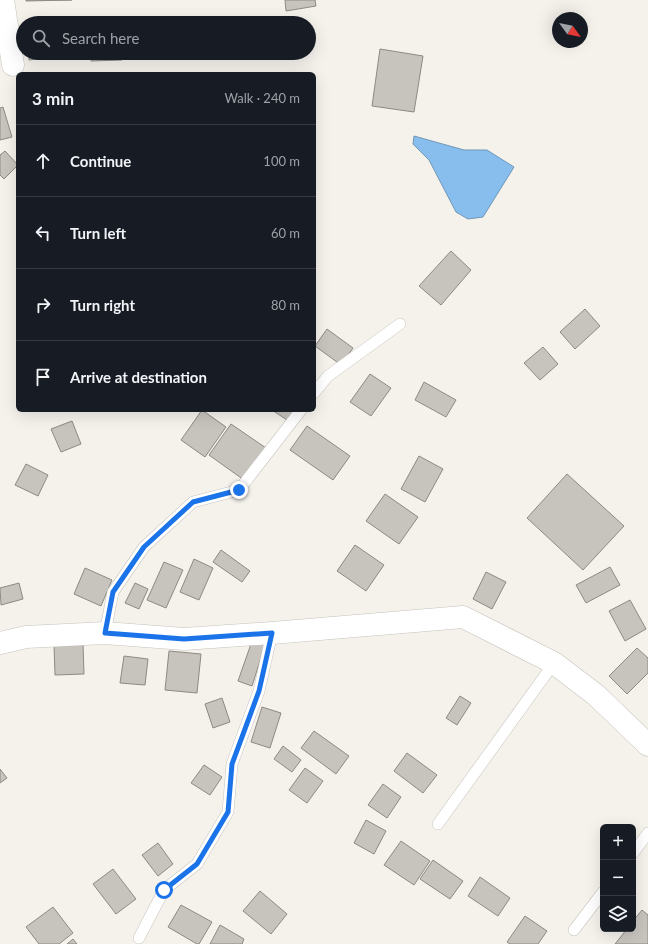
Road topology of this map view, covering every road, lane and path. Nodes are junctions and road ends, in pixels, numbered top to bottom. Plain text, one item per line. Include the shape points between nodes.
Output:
1 (3, 0) edge
2 (13, 65) dead end
3 (400, 324) dead end
4 (316, 391) edge
5 (299, 412) edge
6 (105, 633) junction
7 (272, 633) junction
8 (0, 642) edge
9 (554, 663) junction
10 (648, 745) edge
11 (438, 824) dead end
12 (648, 834) edge
13 (636, 849) edge
14 (600, 896) edge
15 (574, 930) dead end
16 (139, 938) dead end

1 - 2 street
3 - 4 lane via 328,376
5 - 6 lane via 239,490 193,502 144,547 113,592
6 - 7 street via 184,639
6 - 8 street via 26,637
7 - 9 street via 463,618
7 - 16 lane via 259,691 232,764 228,812 197,864 164,890
9 - 10 street via 596,695
9 - 11 lane
12 - 13 lane
14 - 15 lane

